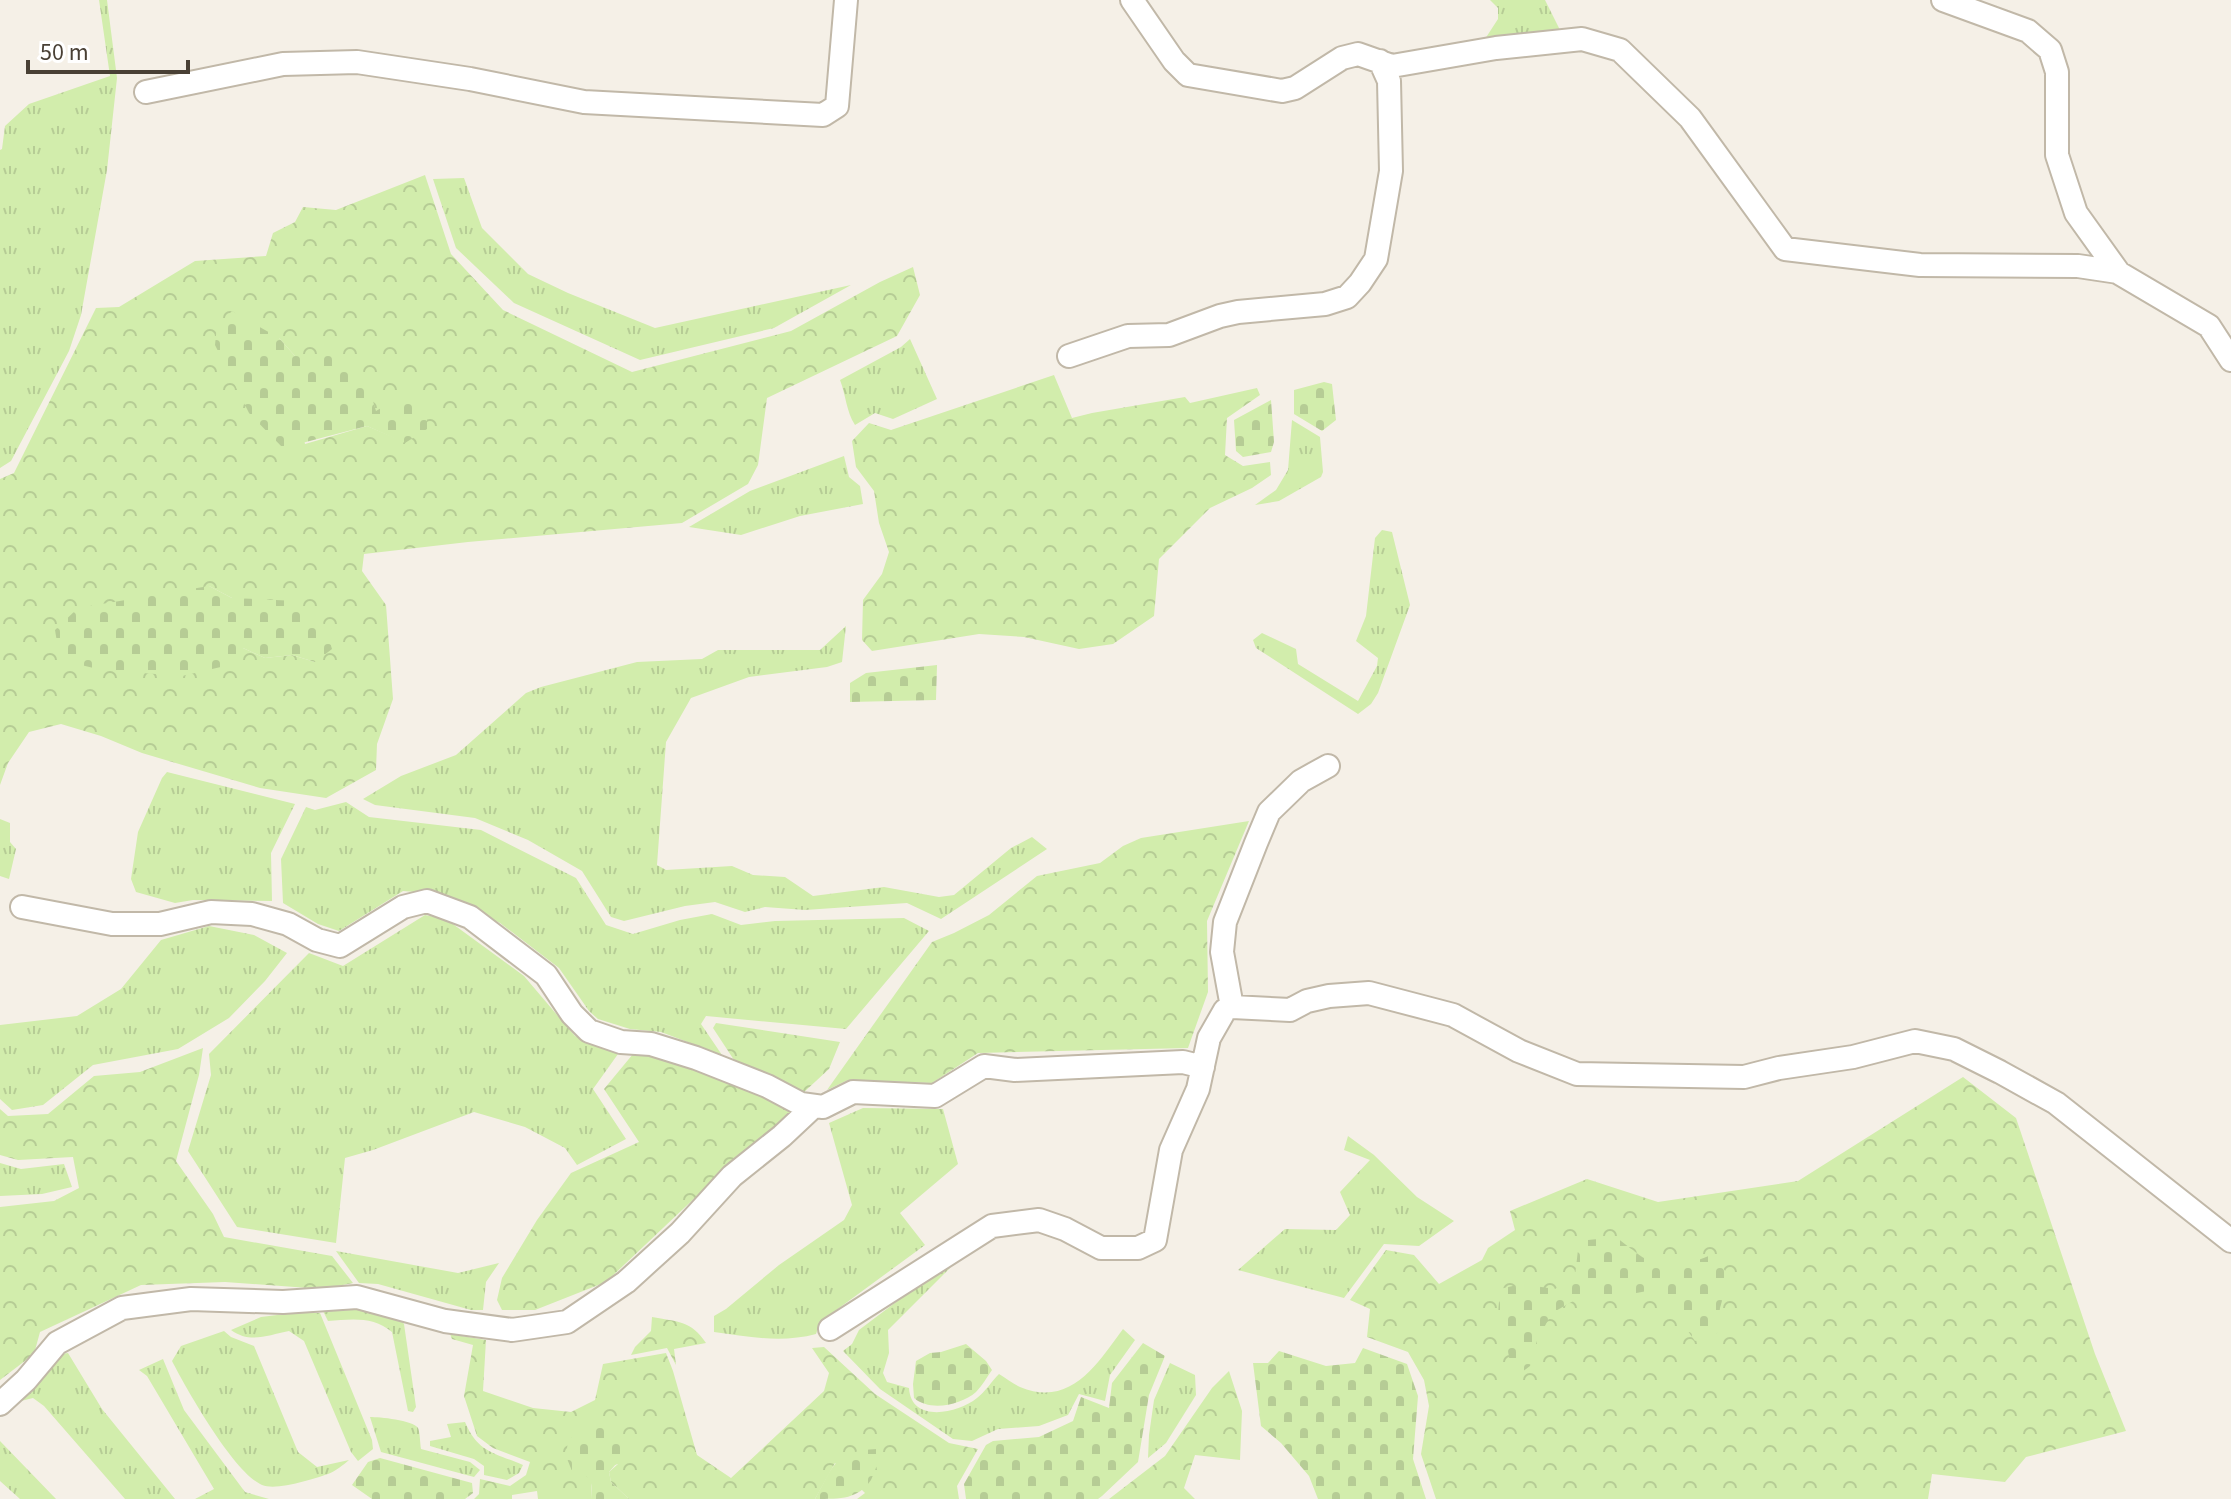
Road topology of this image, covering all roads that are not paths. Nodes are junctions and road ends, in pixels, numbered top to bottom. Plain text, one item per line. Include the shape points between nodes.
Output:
1 (846, 0) edge
2 (1132, 0) edge
3 (1943, 0) edge
4 (1380, 61) junction
5 (146, 92) dead end
6 (2118, 272) junction
7 (1069, 356) dead end
8 (2231, 360) edge
9 (1328, 766) dead end
10 (22, 907) dead end
11 (1232, 1007) junction
12 (1203, 1067) junction
13 (814, 1106) junction
14 (2231, 1241) edge
15 (830, 1329) dead end
16 (0, 1404) edge

1 - 5 street via 837,106 823,115 584,102 357,62 283,64
2 - 4 street via 1188,75 1282,91 1342,58 1358,54
3 - 6 street via 2028,31 2050,50 2057,72 2057,155 2076,213
4 - 6 street via 1392,66 1582,39 1620,50 1690,118 1785,249 1920,265 2078,266
4 - 7 street via 1389,81 1391,171 1376,259 1347,297 1238,312 1169,335 1128,336
6 - 8 street via 2209,326
9 - 11 street via 1301,781 1269,812 1256,843 1225,922 1222,952
10 - 13 street via 112,924 160,924 211,912 252,914 340,946 403,907 427,901 470,917 546,975 589,1031 696,1058
11 - 12 street via 1209,1038
11 - 14 street via 1290,1010 1318,998 1369,993 1453,1015 1519,1051 1577,1074 1744,1077 1915,1041 1954,1049 2056,1103
12 - 13 street via 1183,1062 1015,1070 984,1066 935,1096 853,1092
12 - 15 street via 1171,1150 1155,1240 1138,1248 1101,1248 1039,1220 992,1226
13 - 16 street via 732,1176 626,1282 567,1322 512,1330 445,1321 357,1297 283,1302 191,1299 122,1308 57,1343

